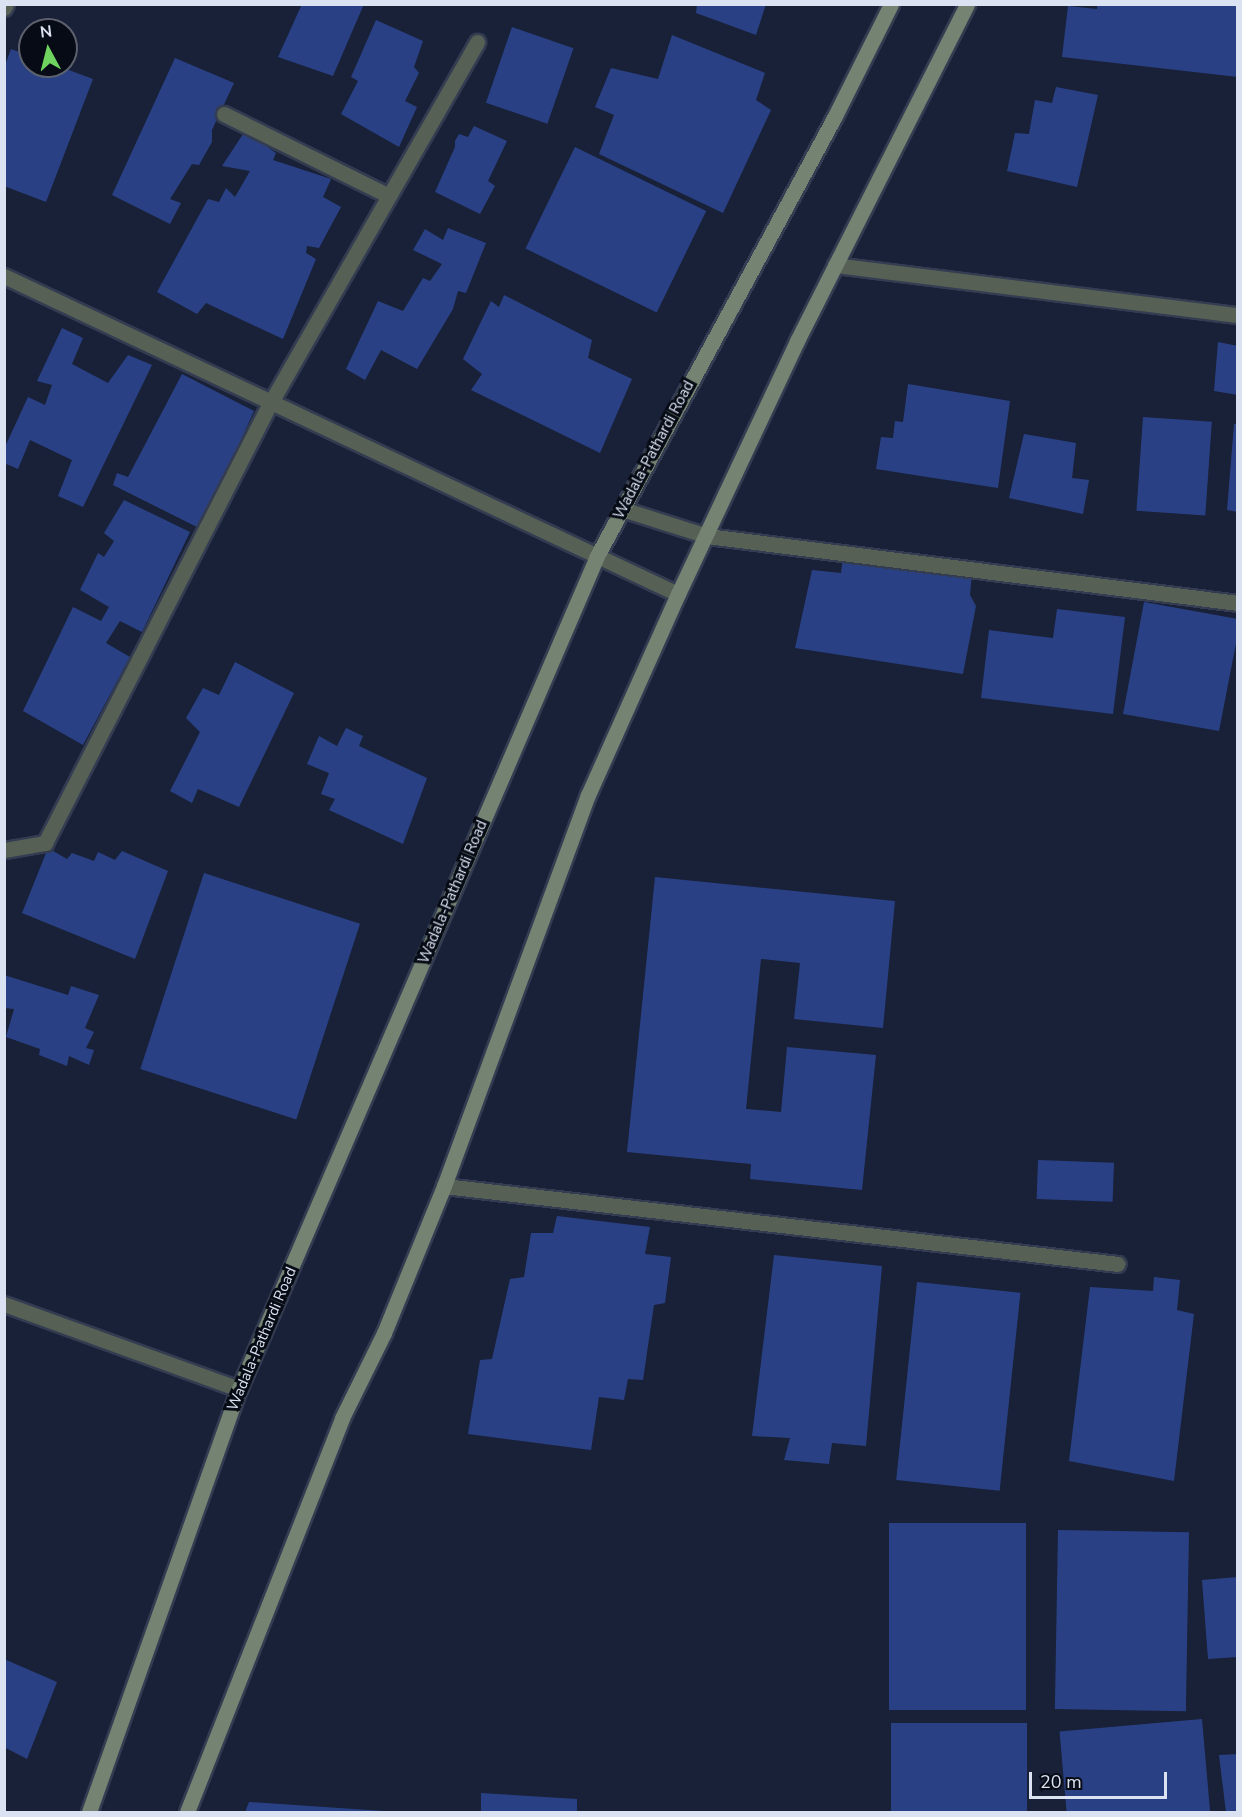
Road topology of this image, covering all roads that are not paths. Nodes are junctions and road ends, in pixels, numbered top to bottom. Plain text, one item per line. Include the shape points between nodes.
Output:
1 (891, 4) edge
2 (967, 4) edge
3 (477, 42) dead end
4 (225, 114) dead end
5 (388, 196) junction
6 (836, 265) junction
7 (4, 276) edge
8 (1238, 315) edge
9 (271, 402) junction
10 (622, 509) junction
11 (707, 536) junction
12 (597, 556) junction
13 (678, 594) junction
14 (1238, 603) edge
15 (4, 850) edge
16 (444, 1186) junction
17 (1118, 1264) dead end
18 (4, 1304) edge
19 (239, 1389) junction
20 (89, 1812) edge
21 (187, 1812) edge

1 - 10 main road, Wadala-Pathardi Road via 835,116
2 - 6 main road
3 - 5 street
4 - 5 street
5 - 9 street
6 - 8 street
6 - 11 main road
7 - 9 street
9 - 12 street
9 - 15 street via 45,843
10 - 11 street
10 - 12 main road, Wadala-Pathardi Road
11 - 13 main road
11 - 14 street
12 - 13 street
12 - 19 main road, Wadala-Pathardi Road
13 - 16 main road via 588,795
16 - 17 street
16 - 21 main road via 384,1333 342,1418
18 - 19 street
19 - 20 main road, Wadala-Pathardi Road

